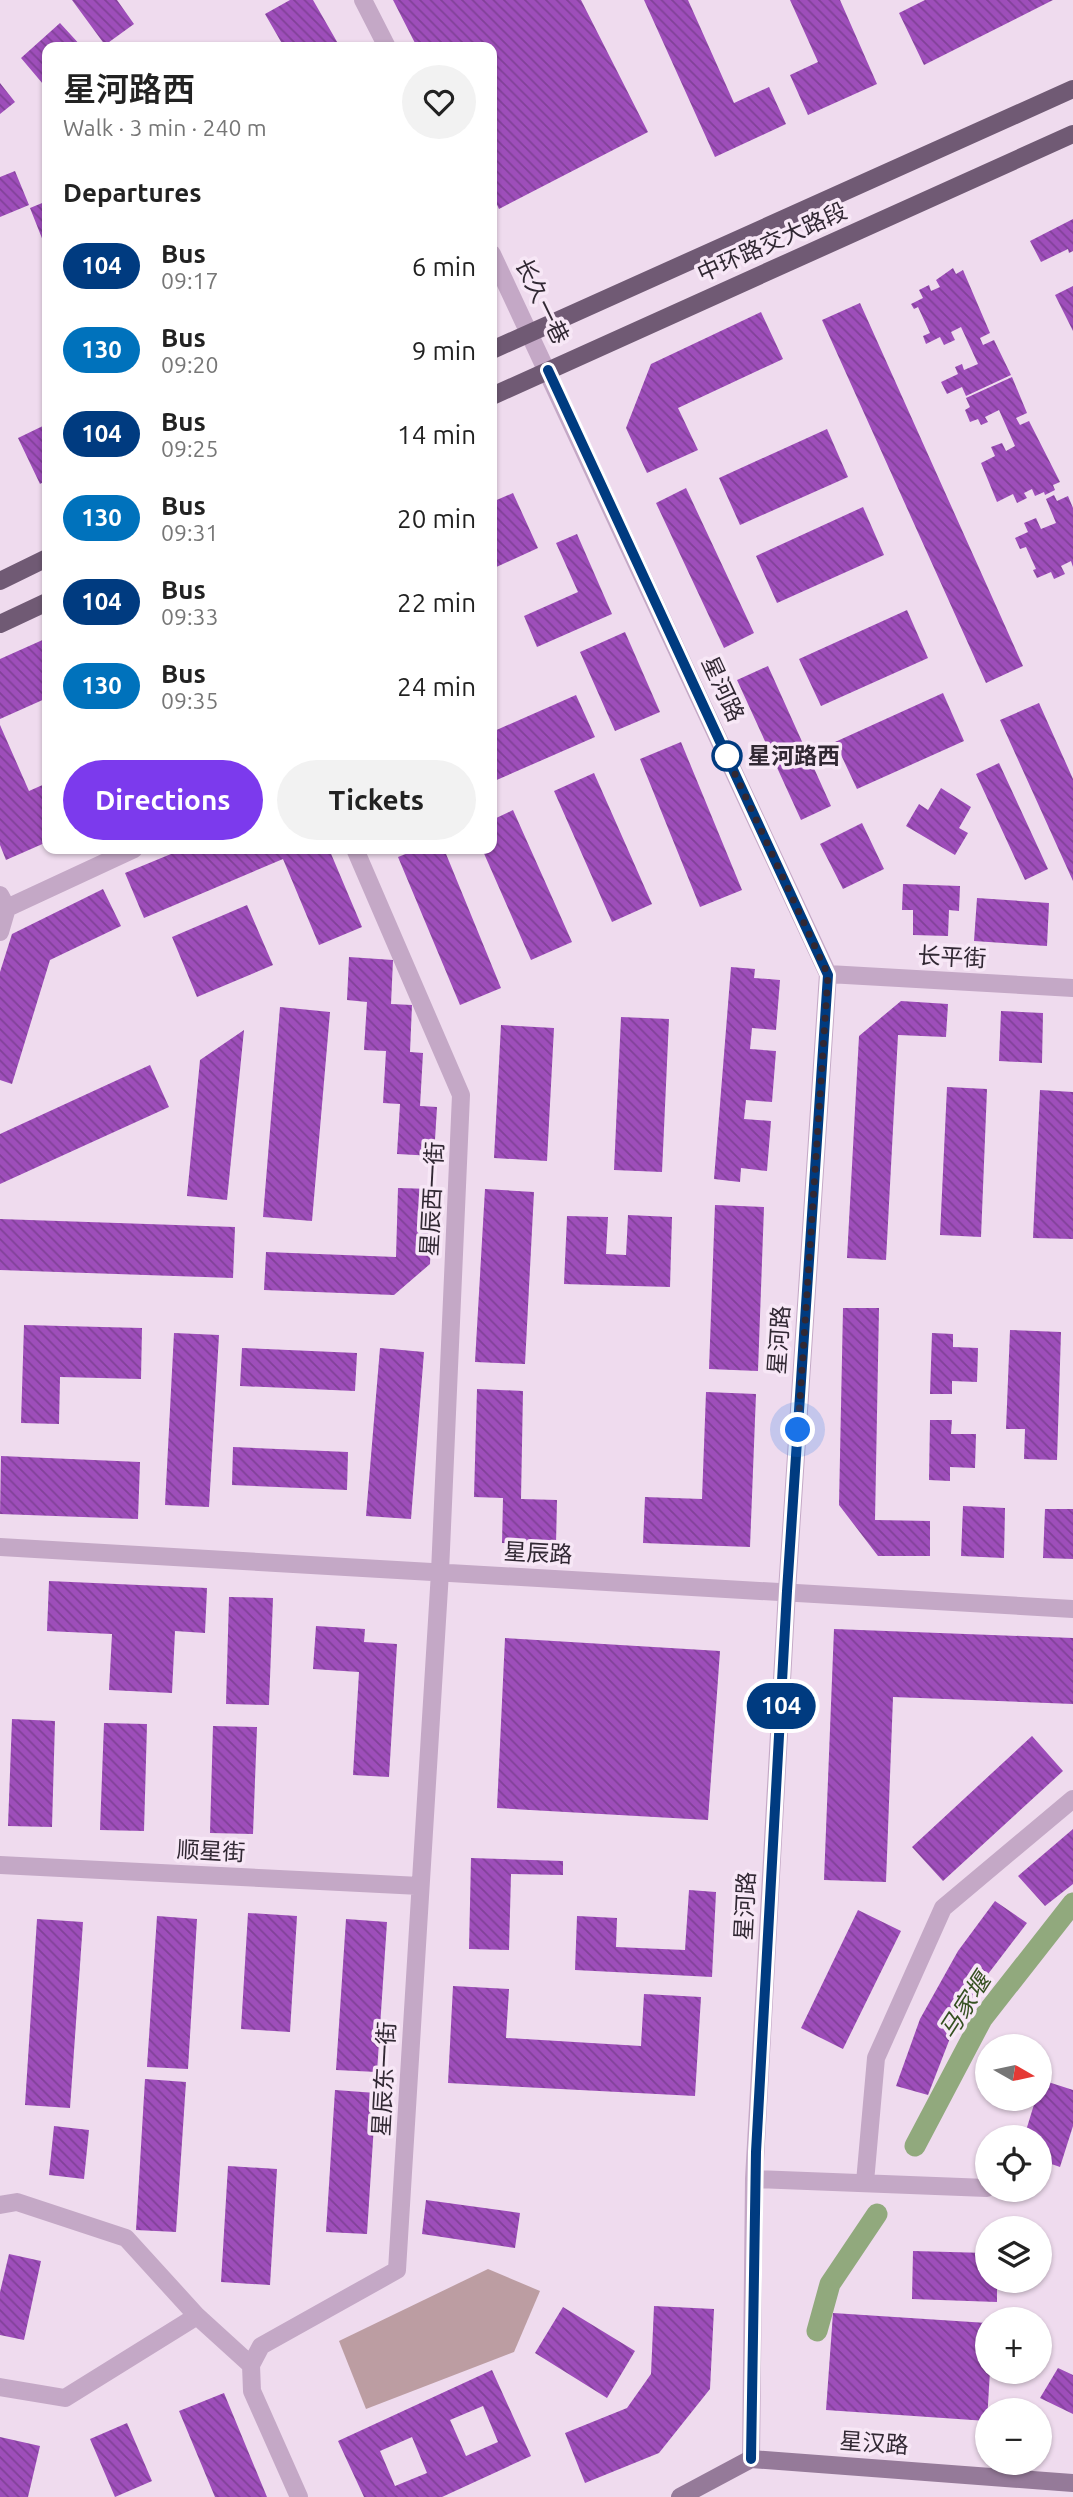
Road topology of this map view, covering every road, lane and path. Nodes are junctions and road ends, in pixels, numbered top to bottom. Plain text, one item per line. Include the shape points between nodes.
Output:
1 (363, 0) edge
2 (384, 42) edge
3 (1073, 89) edge
4 (1073, 134) edge
5 (497, 264) edge
6 (531, 332) junction
7 (497, 348) edge
8 (548, 370) junction
9 (497, 394) edge
10 (42, 560) edge
11 (0, 581) edge
12 (42, 604) edge
13 (0, 624) edge
14 (122, 854) edge
15 (357, 854) edge
16 (4, 901) edge
17 (0, 932) edge
18 (828, 975) junction
19 (1073, 988) edge
20 (0, 1546) edge
21 (440, 1572) junction
22 (787, 1591) junction
23 (1073, 1609) edge
24 (1073, 1800) edge
25 (0, 1865) edge
26 (420, 1886) junction
27 (754, 2179) junction
28 (864, 2182) junction
29 (975, 2187) edge
30 (0, 2205) edge
31 (197, 2316) junction
32 (251, 2365) junction
33 (0, 2387) edge
34 (751, 2459) junction
35 (1073, 2483) edge
36 (299, 2497) edge
37 (680, 2497) edge

1 - 2 street
3 - 6 main road, 中环路交大路段
4 - 8 main road, 中环路交大路段
5 - 6 street, 长久一巷
6 - 7 main road, 中环路交大路段
6 - 8 street, 长久一巷
8 - 9 main road, 中环路交大路段
8 - 18 street, 星河路
10 - 11 main road
12 - 13 main road
14 - 16 street
15 - 21 street, 星辰西一街 via 461,1096
16 - 17 street
18 - 19 street, 长平街
18 - 22 street, 星河路
20 - 21 street, 星辰路
21 - 22 street, 星辰路
21 - 26 street, 星辰东一街
22 - 23 street, 星辰路
22 - 27 street, 星河路
24 - 28 street via 943,1908 876,2058
25 - 26 street, 顺星街
26 - 32 street, 星辰东一街 via 397,2270 261,2346
27 - 28 street
27 - 34 street, 星河路
28 - 29 street
30 - 31 street via 17,2202 126,2238
31 - 32 street
31 - 33 street via 65,2398
32 - 36 street via 252,2391
34 - 35 street, 星汉路
34 - 37 street

